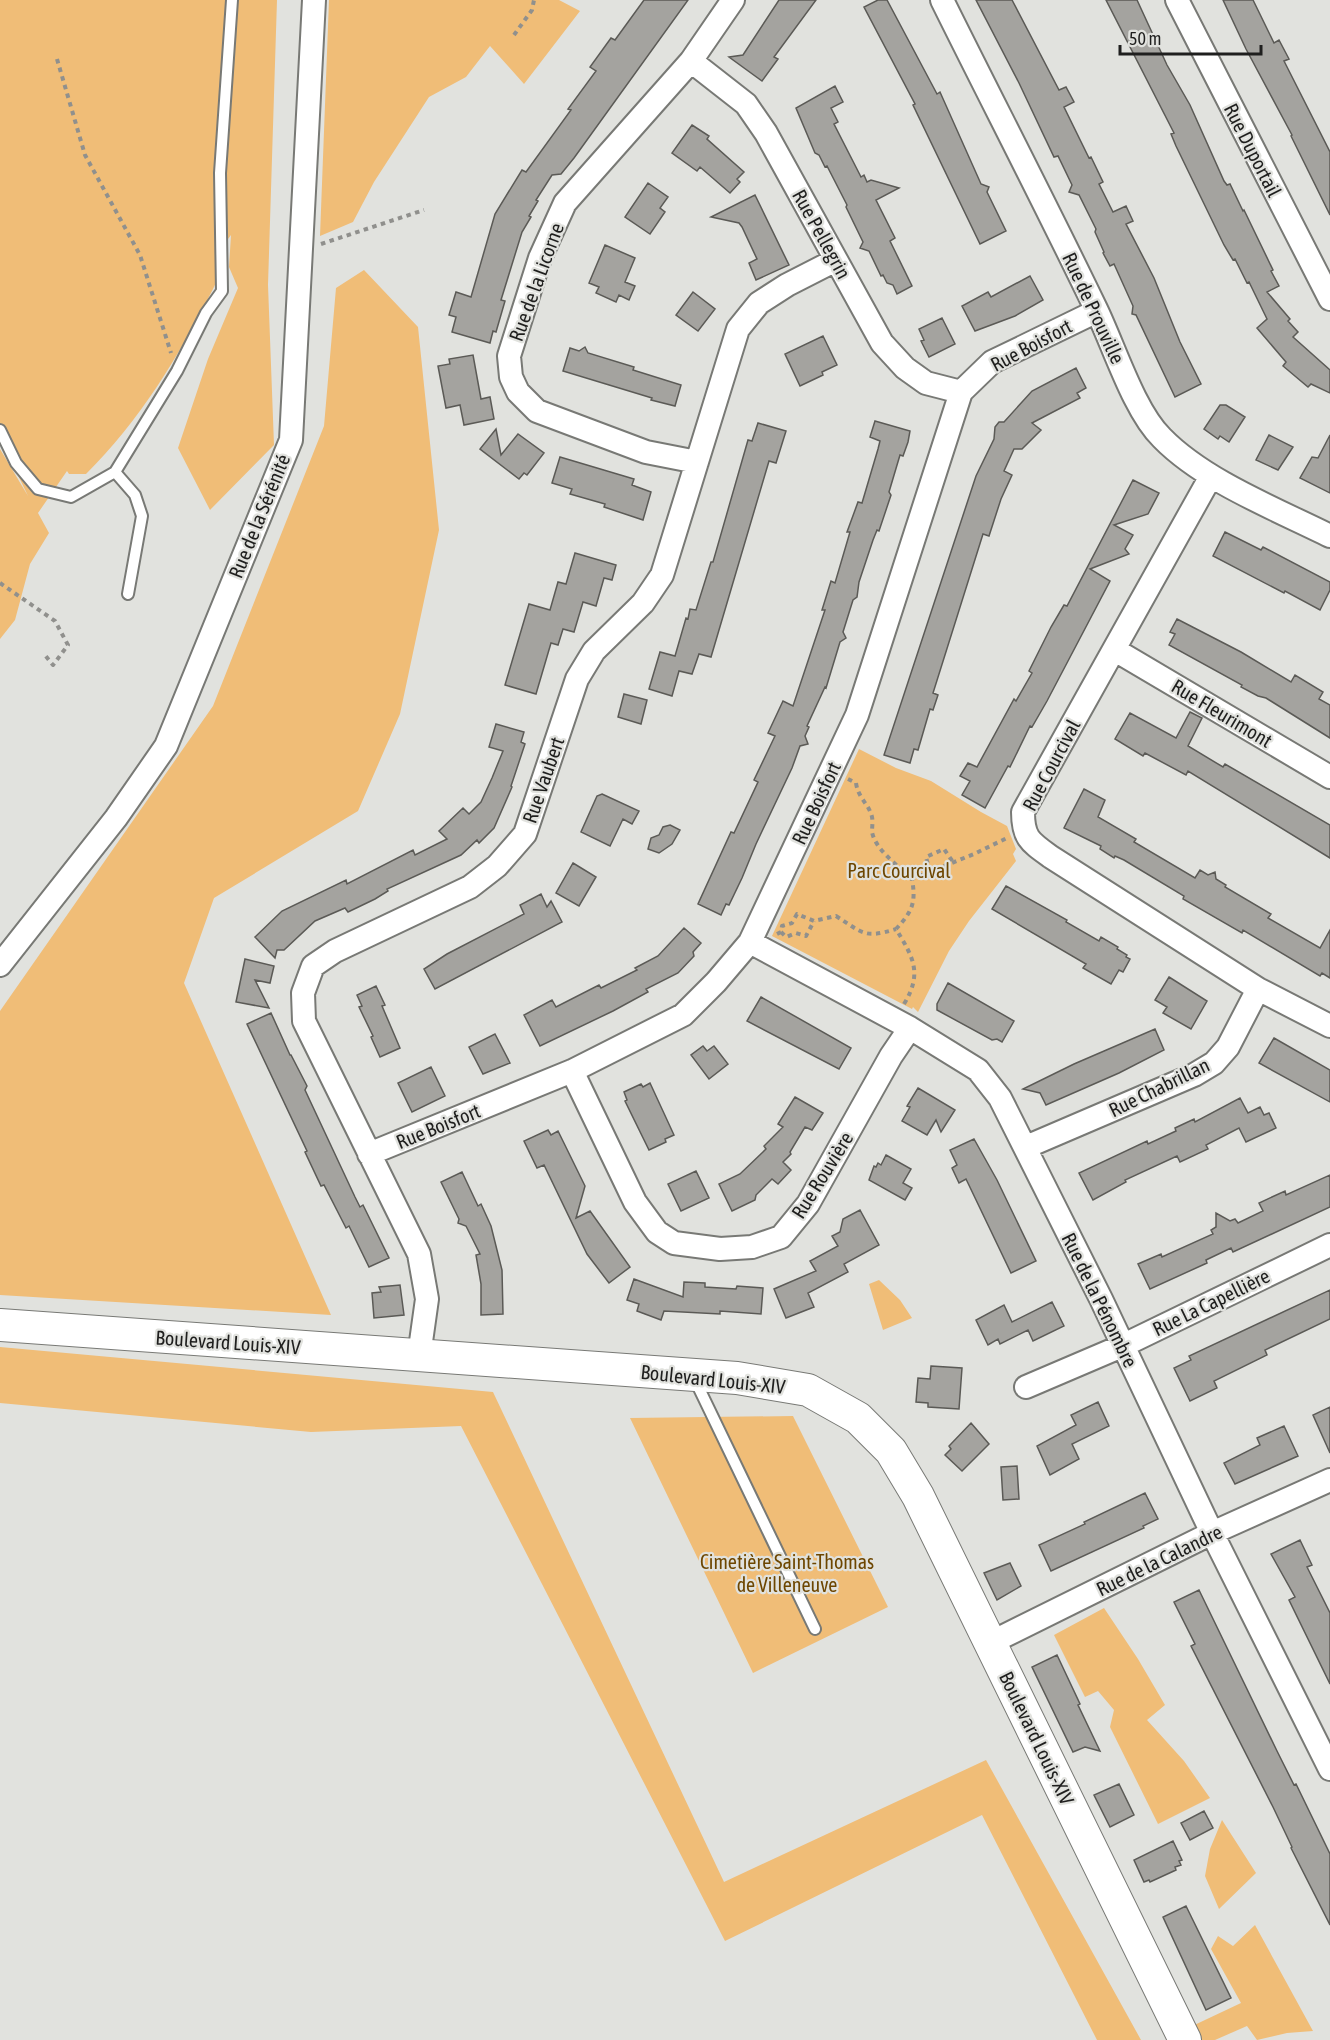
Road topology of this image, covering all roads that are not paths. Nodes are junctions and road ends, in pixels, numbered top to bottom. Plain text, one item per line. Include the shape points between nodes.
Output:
1 (232, 0) edge
2 (314, 0) edge
3 (733, 0) edge
4 (942, 0) edge
5 (1177, 0) edge
6 (691, 62) junction
7 (836, 260) junction
8 (1330, 299) edge
9 (1097, 311) junction
10 (961, 393) junction
11 (0, 430) edge
12 (697, 462) junction
13 (115, 472) junction
14 (1211, 476) junction
15 (1330, 536) edge
16 (128, 594) dead end
17 (1115, 650) junction
18 (1330, 777) edge
19 (750, 942) junction
20 (0, 965) edge
21 (1258, 989) junction
22 (902, 1024) junction
23 (1330, 1026) edge
24 (572, 1071) junction
25 (1026, 1147) junction
26 (369, 1154) junction
27 (1330, 1245) edge
28 (0, 1325) edge
29 (1122, 1346) junction
30 (419, 1356) junction
31 (692, 1375) junction
32 (1026, 1387) dead end
33 (1330, 1480) edge
34 (1212, 1533) junction
35 (815, 1629) dead end
36 (990, 1643) junction
37 (1330, 1769) edge
38 (1185, 2040) edge

1 - 13 lane via 220,173 222,291
2 - 20 street, Rue de la Sérénité via 291,440 166,746 116,818
3 - 6 street, Rue de la Licorne
4 - 9 street, Rue de Prouville
5 - 8 street, Rue Duportail
6 - 7 street, Rue Pellegrin via 746,104
6 - 12 street, Rue de la Licorne via 565,202 540,258 509,356 511,377 518,392 537,411 646,452
7 - 10 street, Rue Pellegrin via 882,343 905,368 926,383
7 - 12 street, Rue Vaubert via 759,303 738,329
9 - 10 street, Rue Boisfort via 992,362
9 - 14 street, Rue de Prouville via 1140,408 1159,436
10 - 19 street, Rue Boisfort via 857,716
11 - 13 lane via 16,463 38,489 71,497
12 - 26 street, Rue Vaubert via 662,574 644,603 594,651 577,679 525,834 497,866 470,887 335,951 313,966 303,993 304,1021
13 - 16 lane via 135,495 142,516
14 - 15 street, Rue de Prouville
14 - 17 street, Rue Courcival
17 - 18 street, Rue Fleurimont
17 - 21 street, Rue Courcival via 1023,812 1023,830 1032,844 1050,857
19 - 22 street, Rue de la Pénombre
19 - 24 street, Rue Boisfort via 683,1015
21 - 23 street, Rue Courcival
21 - 25 street, Rue Chabrillan via 1228,1047 1214,1063
22 - 24 street, Rue Rouvière via 891,1056 808,1204 781,1237 752,1247 720,1249 674,1243 657,1232 635,1202
22 - 25 street, Rue de la Pénombre via 978,1070 1000,1098
24 - 26 street, Rue Boisfort
25 - 29 street, Rue de la Pénombre
26 - 30 street, Rue Vaubert via 419,1254 427,1299
27 - 29 street, Rue La Capellière
28 - 30 main road, Boulevard Louis-XIV
29 - 32 street, Rue La Capellière
29 - 34 street, Rue de la Pénombre
30 - 31 main road, Boulevard Louis-XIV
31 - 35 lane
31 - 36 main road, Boulevard Louis-XIV via 808,1390 858,1418 891,1452 918,1496
33 - 34 street, Rue de la Calandre
34 - 36 street, Rue de la Calandre
34 - 37 street, Rue de la Pénombre
36 - 38 main road, Boulevard Louis-XIV

